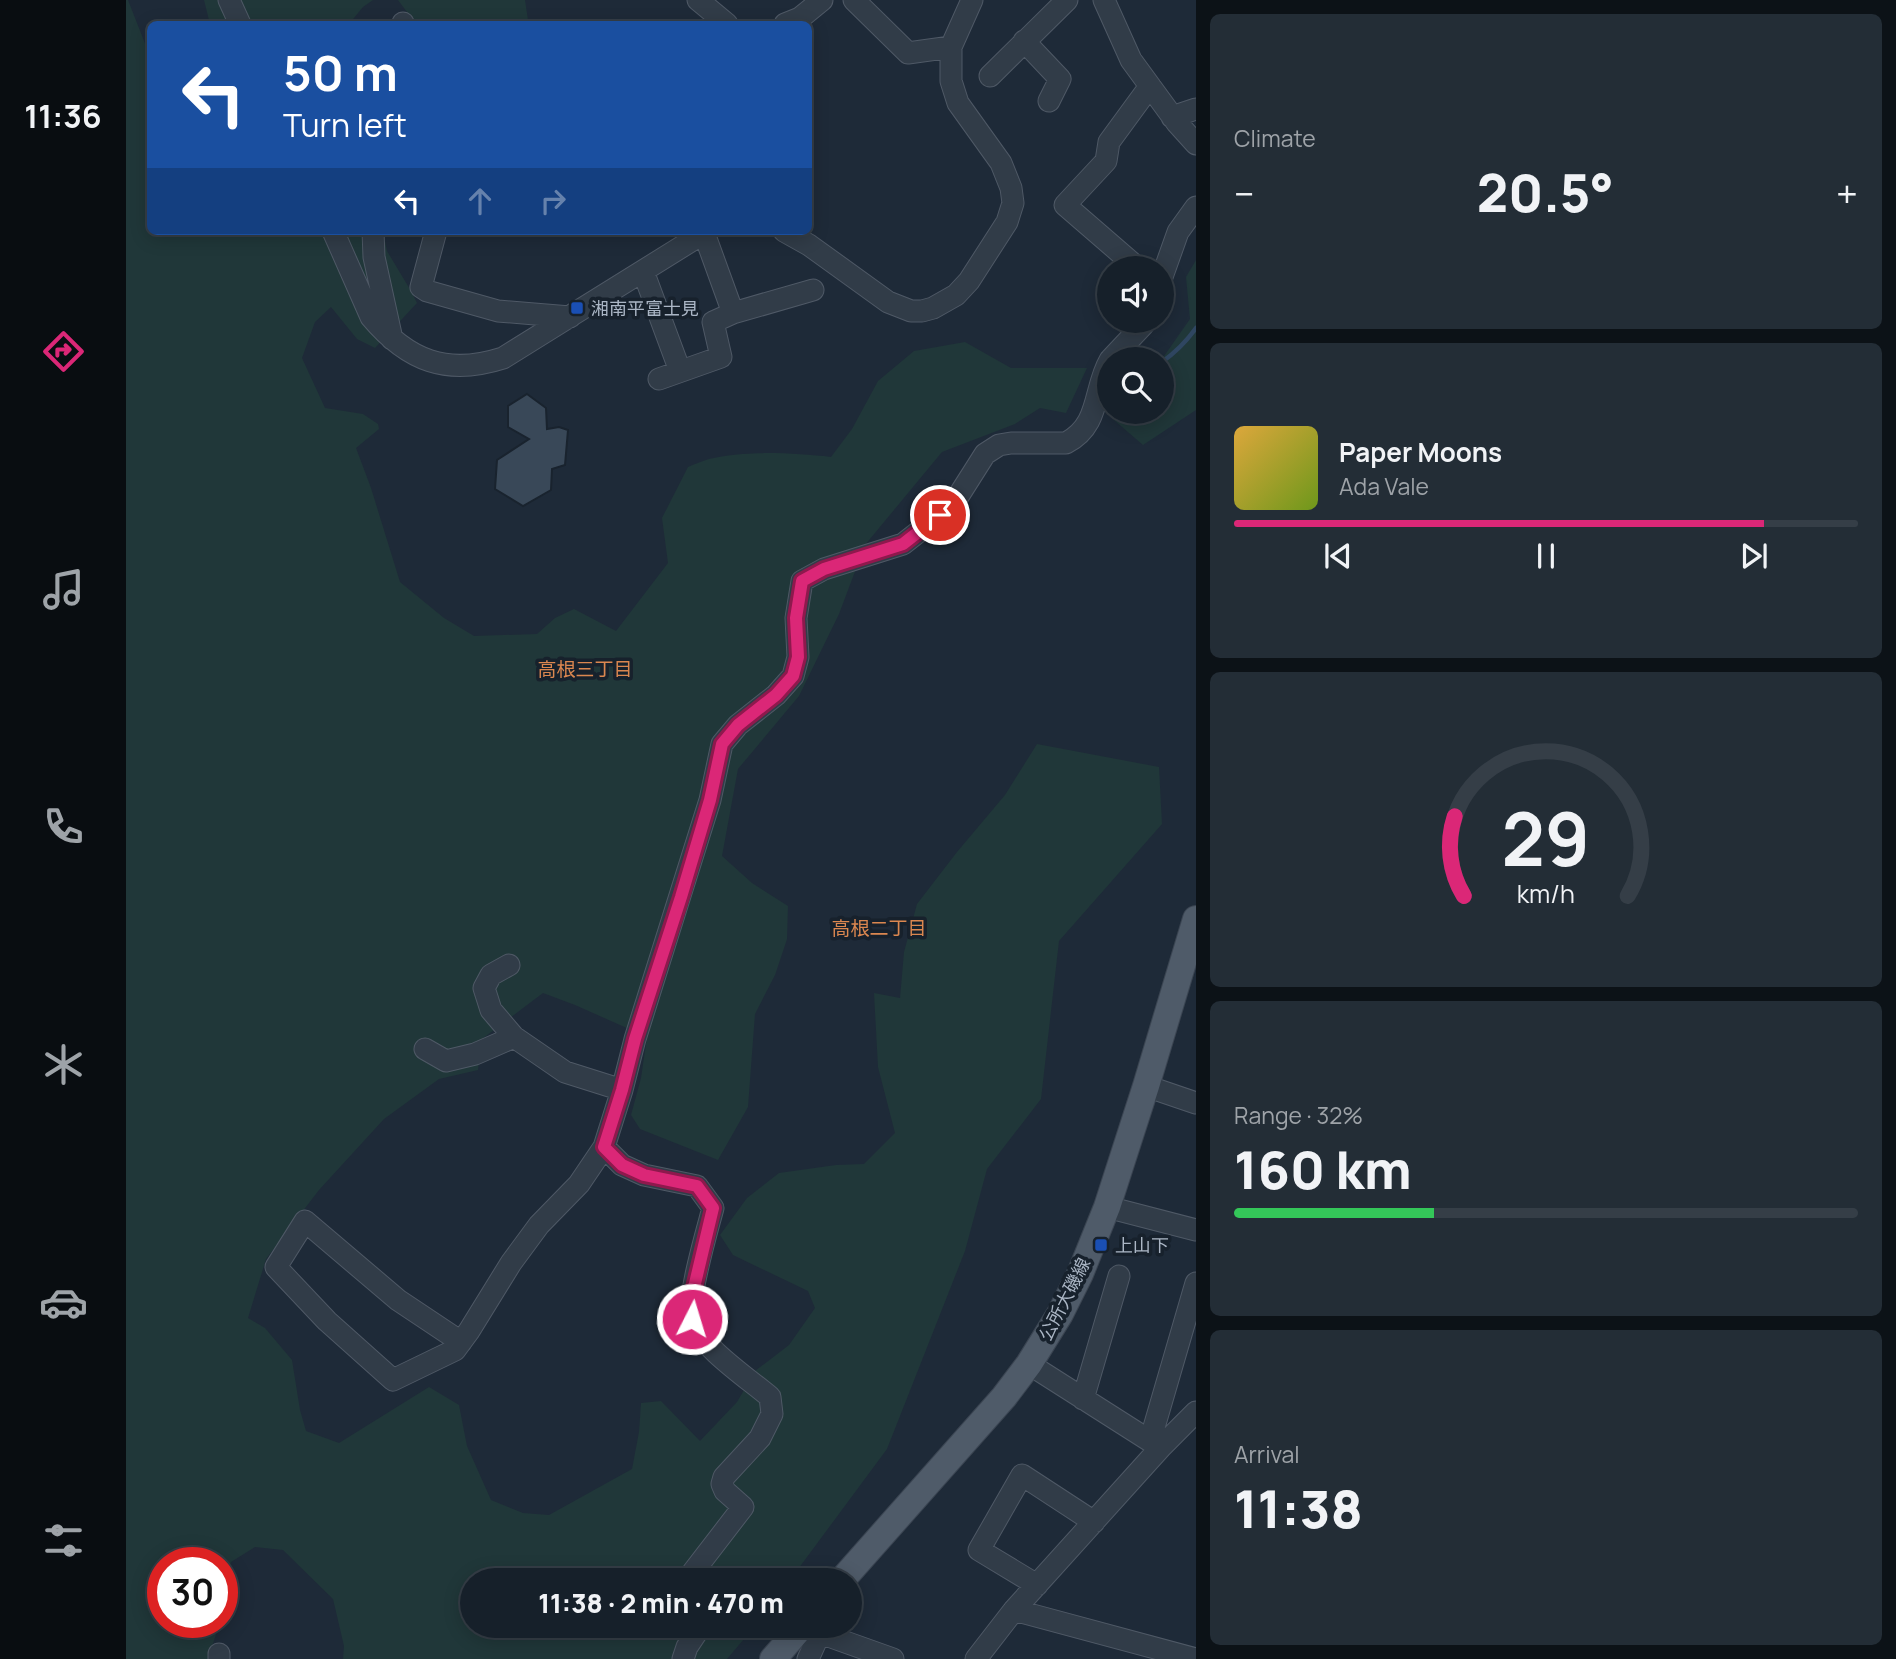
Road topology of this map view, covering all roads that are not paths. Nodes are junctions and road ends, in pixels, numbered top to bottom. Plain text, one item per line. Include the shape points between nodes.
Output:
1 (229, 0) edge
2 (698, 0) edge
3 (822, 0) edge
4 (854, 0) edge
5 (972, 0) edge
6 (1067, 0) edge
7 (1105, 0) edge
8 (239, 21) edge
9 (723, 21) edge
10 (792, 21) edge
11 (1024, 41) junction
12 (951, 47) junction
13 (990, 76) dead end
14 (1150, 86) junction
15 (1049, 101) dead end
16 (1196, 109) edge
17 (1172, 117) junction
18 (1196, 144) edge
19 (1196, 207) edge
20 (335, 235) edge
21 (373, 235) edge
22 (435, 235) edge
23 (701, 235) edge
24 (707, 235) edge
25 (792, 235) edge
26 (1124, 256) edge
27 (1169, 256) edge
28 (642, 271) junction
29 (813, 290) dead end
30 (733, 313) junction
31 (570, 317) junction
32 (1135, 333) edge
33 (392, 339) junction
34 (1122, 347) edge
35 (680, 370) junction
36 (659, 379) dead end
37 (1097, 398) edge
38 (1196, 919) edge
39 (509, 965) dead end
40 (514, 1037) junction
41 (425, 1049) dead end
42 (1146, 1086) junction
43 (622, 1090) junction
44 (1196, 1103) edge
45 (604, 1147) junction
46 (1107, 1207) junction
47 (1196, 1230) edge
48 (1119, 1276) dead end
49 (1196, 1283) edge
50 (461, 1342) junction
51 (1029, 1364) junction
52 (1083, 1399) junction
53 (1196, 1412) edge
54 (1156, 1444) junction
55 (1094, 1522) junction
56 (696, 1568) edge
57 (853, 1568) edge
58 (1037, 1585) junction
59 (1014, 1610) junction
60 (693, 1638) edge
61 (802, 1638) edge
62 (813, 1638) edge
63 (840, 1638) edge
64 (1196, 1658) edge
65 (683, 1659) edge
66 (774, 1659) edge
67 (808, 1659) edge
68 (893, 1659) edge
69 (976, 1659) edge

1 - 8 street
2 - 9 street
3 - 10 street
4 - 12 street via 908,53
5 - 12 street
6 - 11 street
7 - 14 street via 1131,60
11 - 13 street
11 - 15 street via 1060,79
12 - 25 street via 951,81 958,103 1001,163 1013,202 1007,222 969,281 933,308 911,311 888,302
14 - 17 street
14 - 26 street via 1109,142 1106,161 1066,205
16 - 17 street
17 - 18 street
19 - 27 street via 1178,232
20 - 33 street via 371,317
21 - 33 street
22 - 31 street via 421,287 426,291 498,310
23 - 28 street
24 - 30 street
28 - 31 street
28 - 35 street
29 - 30 street
30 - 35 street via 713,322 721,357
31 - 33 street via 503,358 472,366 436,362
32 - 34 street
35 - 36 street
37 - 43 street via 1085,429 1074,439 999,445 985,454 940,515 903,544 824,569 802,581 793,676 722,744 710,800
38 - 42 main road, 公所大磯線
39 - 40 street via 491,975 484,988 491,1010
40 - 41 street via 446,1061
40 - 43 street via 565,1072
42 - 44 street
42 - 46 main road, 公所大磯線
43 - 45 street
45 - 50 street via 579,1184 511,1263
45 - 56 street via 622,1165 644,1175 697,1186 713,1208 692,1296 692,1319 700,1336 770,1397 772,1413 760,1438 722,1484 743,1507
46 - 47 street
46 - 51 main road, 公所大磯線 via 1080,1274
48 - 52 street
49 - 54 street
50 - 50 street via 455,1350 393,1380 276,1267 305,1221 398,1300
51 - 52 street
51 - 57 main road, 公所大磯線
52 - 54 street
53 - 54 street
54 - 55 street
55 - 58 street
55 - 58 street via 1022,1475 979,1550
58 - 59 street
59 - 64 street
59 - 69 street
60 - 65 street
61 - 66 main road
62 - 67 street
63 - 68 street

